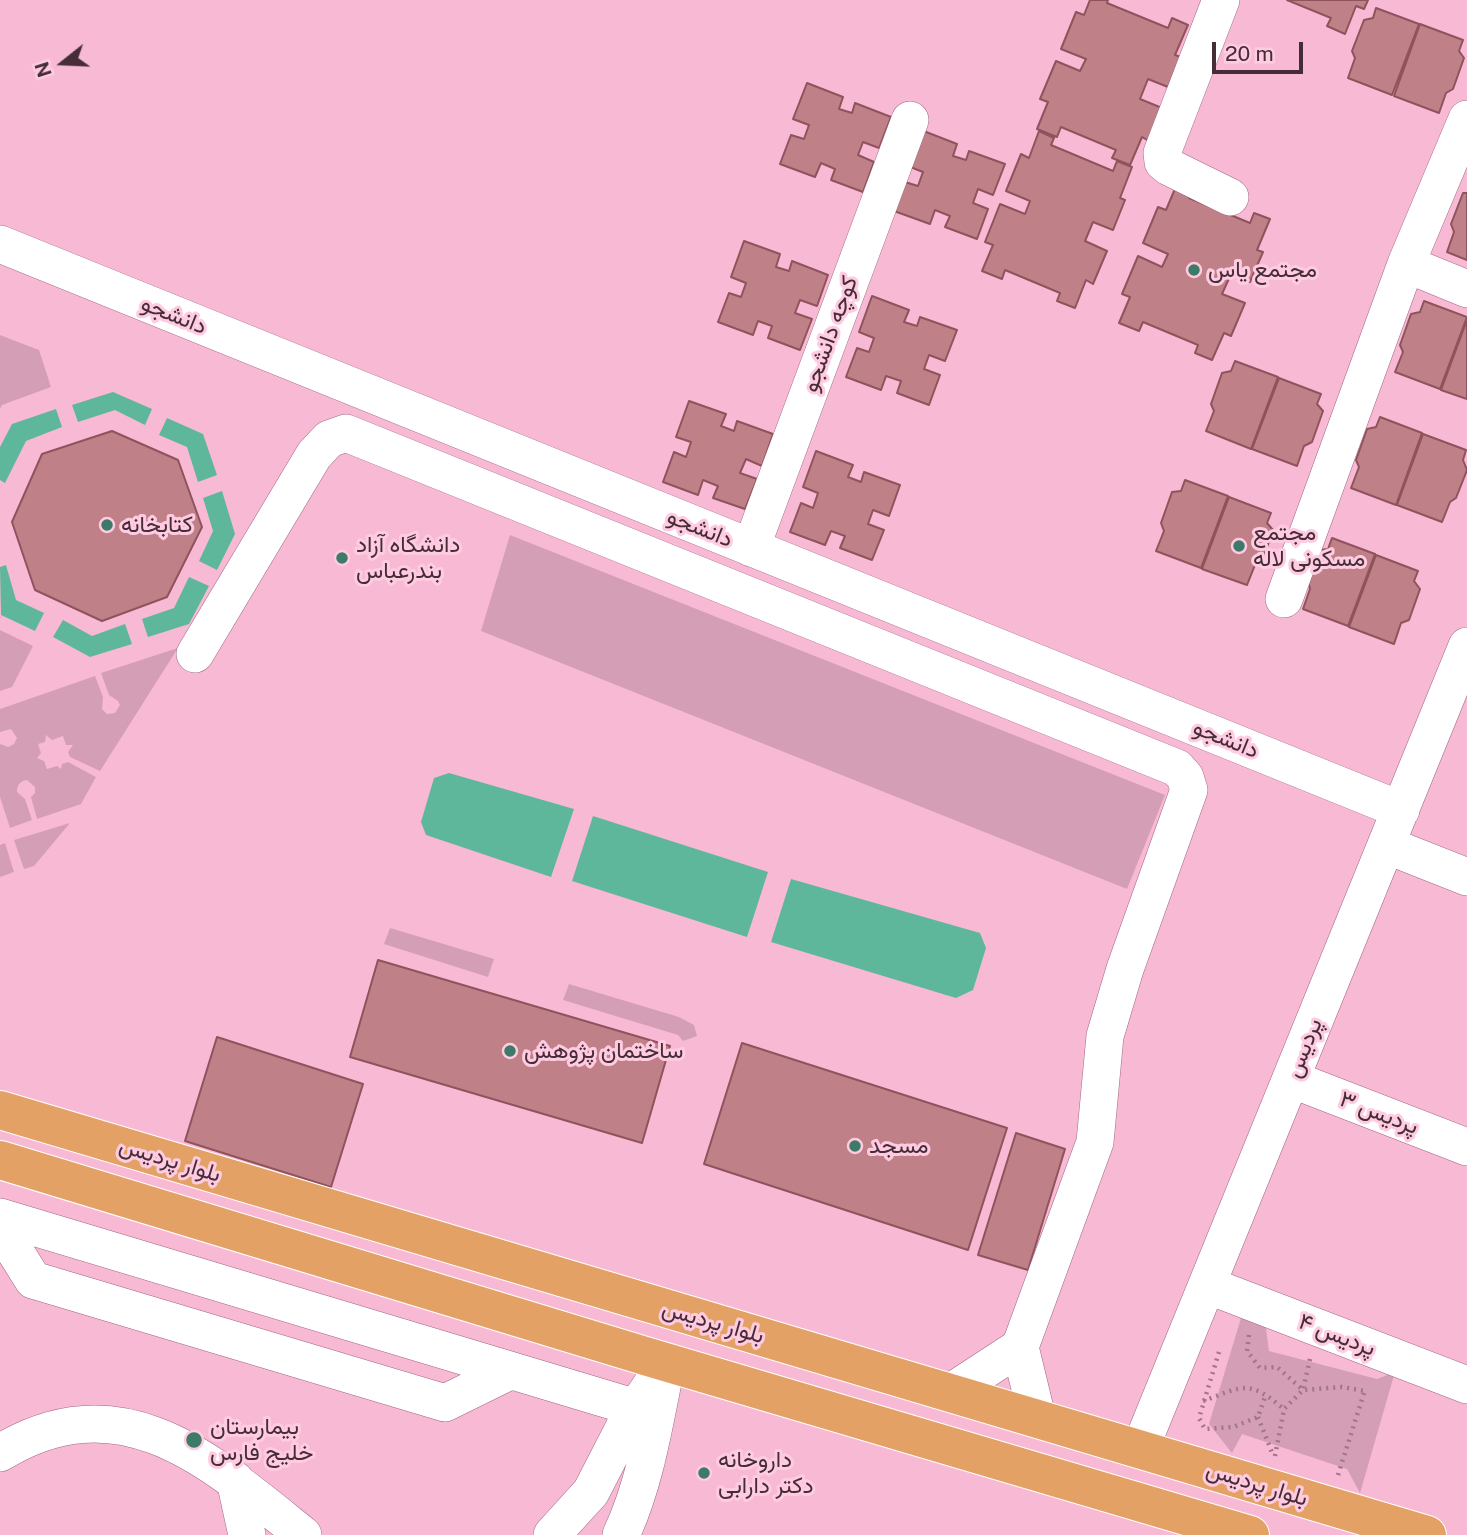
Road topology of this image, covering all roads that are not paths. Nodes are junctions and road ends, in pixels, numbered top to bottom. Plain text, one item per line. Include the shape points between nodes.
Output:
1 (1221, 0) edge
2 (1467, 119) edge
3 (910, 120) dead end
4 (1230, 197) dead end
5 (0, 244) edge
6 (1406, 264) junction
7 (1467, 289) edge
8 (751, 548) junction
9 (1284, 599) dead end
10 (1467, 646) edge
11 (195, 654) dead end
12 (1401, 810) junction
13 (1386, 845) junction
14 (1467, 877) edge
15 (1291, 1079) junction
16 (0, 1110) edge
17 (1467, 1147) edge
18 (0, 1160) edge
19 (0, 1217) edge
20 (0, 1227) edge
21 (1207, 1286) junction
22 (1020, 1347) junction
23 (667, 1362) junction
24 (510, 1371) junction
25 (1467, 1385) edge
26 (951, 1392) junction
27 (636, 1408) junction
28 (1037, 1417) junction
29 (1140, 1449) junction
30 (0, 1453) edge
31 (235, 1480) junction
32 (247, 1535) edge
33 (303, 1535) edge
34 (552, 1535) edge
35 (621, 1535) edge
36 (1250, 1535) edge
37 (1427, 1535) edge

1 - 4 street via 1161,153 1169,167
2 - 6 street
3 - 8 street, کوچه دانشجو
5 - 8 street, دانشجو
6 - 7 street
6 - 9 street
8 - 12 street, دانشجو
10 - 12 street, پردیس
11 - 22 street via 314,455 329,439 346,433 1177,768 1189,790 1105,1037 1095,1142
12 - 13 street, پردیس
13 - 14 street
13 - 15 street, پردیس
15 - 17 street, پردیس ۳
15 - 21 street, پردیس
16 - 26 main road, بلوار پردیس
18 - 23 main road
19 - 24 street
20 - 24 street via 33,1280 445,1403
21 - 25 street, پردیس ۴
21 - 29 street, پردیس
22 - 26 street
22 - 28 street
23 - 27 street
23 - 35 street via 631,1513
23 - 36 main road
24 - 27 street
26 - 28 main road, بلوار پردیس
27 - 34 street via 591,1492
28 - 29 main road, بلوار پردیس
29 - 37 main road, بلوار پردیس
30 - 31 street via 66,1426 141,1429 185,1448
31 - 32 street
31 - 33 street

